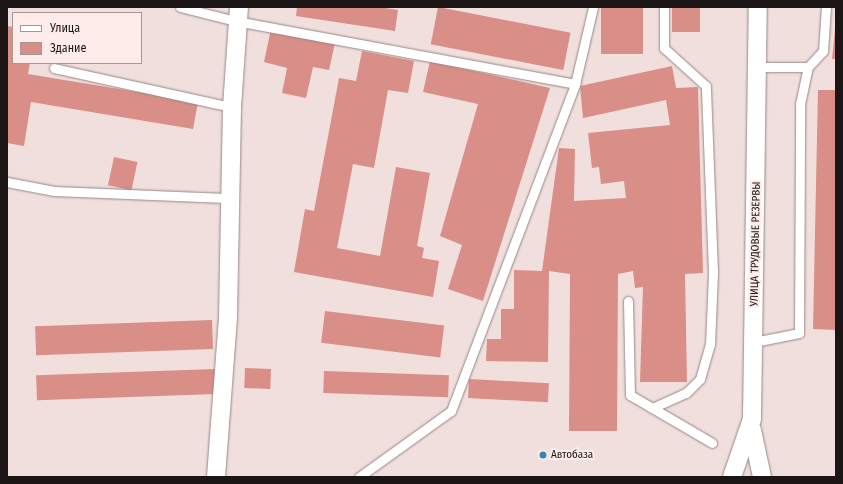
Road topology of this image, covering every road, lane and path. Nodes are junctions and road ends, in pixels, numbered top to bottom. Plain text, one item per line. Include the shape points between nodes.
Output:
1 (180, 7) edge
2 (593, 7) edge
3 (664, 7) edge
4 (758, 7) edge
5 (826, 7) edge
6 (238, 14) edge
7 (759, 67) junction
8 (808, 67) junction
9 (54, 68) dead end
10 (574, 84) junction
11 (232, 107) junction
12 (7, 182) edge
13 (232, 198) junction
14 (628, 300) dead end
15 (754, 342) junction
16 (652, 408) junction
17 (752, 419) junction
18 (712, 443) dead end
19 (216, 477) edge
20 (359, 477) edge
21 (732, 477) edge
22 (762, 477) edge

1 - 6 lane
2 - 10 lane
3 - 16 lane via 664,48 706,86 713,272 710,345 700,379 686,393
4 - 7 street, УЛИЦА ТРУДОВЫЕ РЕЗЕРВЫ
5 - 8 lane via 823,51
6 - 10 lane
6 - 11 street
7 - 8 lane
7 - 15 street, УЛИЦА ТРУДОВЫЕ РЕЗЕРВЫ
8 - 15 lane via 800,104 799,333
9 - 11 lane
10 - 20 lane via 451,411
11 - 13 street
12 - 13 lane via 54,190
13 - 19 street
14 - 16 lane via 630,395
15 - 17 street, УЛИЦА ТРУДОВЫЕ РЕЗЕРВЫ
16 - 18 lane
17 - 21 street, УЛИЦА ТРУДОВЫЕ РЕЗЕРВЫ
17 - 22 street

